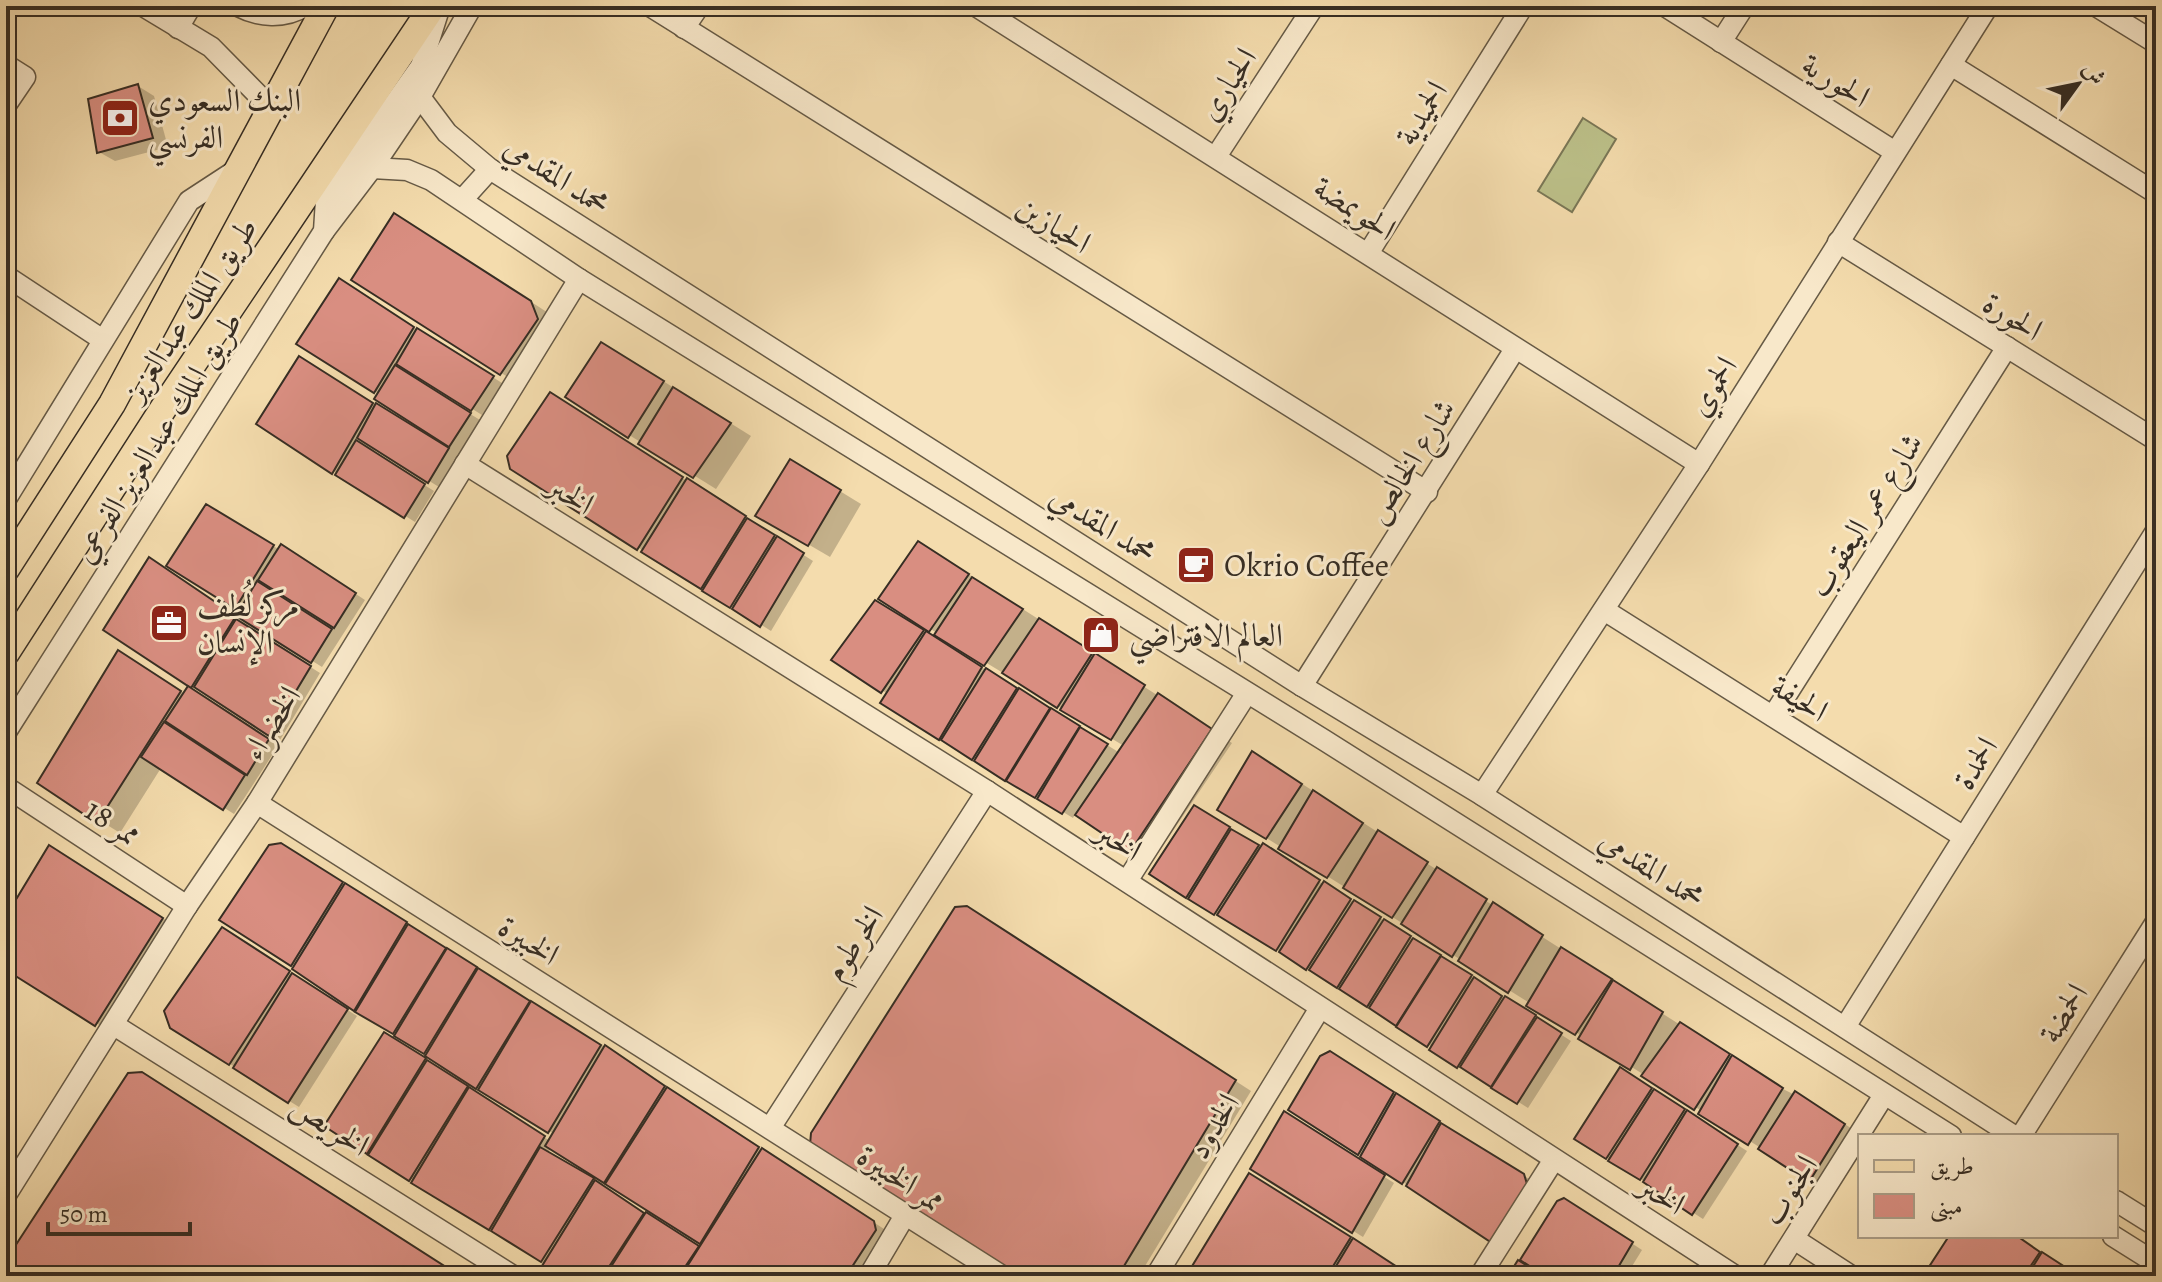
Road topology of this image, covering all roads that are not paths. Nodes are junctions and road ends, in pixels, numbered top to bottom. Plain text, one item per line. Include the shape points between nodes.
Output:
1 (143, 6) edge
2 (191, 6) edge
3 (238, 6) edge
4 (305, 6) edge
5 (326, 6) edge
6 (433, 6) edge
7 (440, 6) edge
8 (472, 6) edge
9 (650, 6) edge
10 (699, 6) edge
11 (976, 6) edge
12 (1314, 6) edge
13 (1523, 6) edge
14 (1665, 6) edge
15 (1744, 6) edge
16 (1988, 6) edge
17 (2096, 6) edge
18 (178, 28) junction
19 (684, 28) junction
20 (1721, 42) junction
21 (2156, 43) edge
22 (6, 65) edge
23 (1951, 65) junction
24 (420, 97) junction
25 (6, 105) edge
26 (271, 108) junction
27 (1895, 152) junction
28 (1217, 155) junction
29 (240, 167) junction
30 (372, 168) junction
31 (490, 169) junction
32 (2156, 193) edge
33 (462, 200) junction
34 (324, 231) junction
35 (1838, 242) junction
36 (1369, 252) junction
37 (6, 276) edge
38 (579, 279) junction
39 (103, 340) junction
40 (2007, 347) junction
41 (1515, 349) junction
42 (2156, 440) edge
43 (465, 464) junction
44 (1699, 464) junction
45 (1427, 492) junction
46 (6, 499) edge
47 (2156, 531) edge
48 (6, 569) edge
49 (1604, 610) junction
50 (6, 653) edge
51 (1302, 686) junction
52 (1247, 693) junction
53 (1342, 711) junction
54 (1773, 716) junction
55 (6, 732) edge
56 (1324, 740) junction
57 (6, 787) edge
58 (987, 791) junction
59 (1482, 795) junction
60 (257, 803) junction
61 (1964, 837) junction
62 (1127, 881) junction
63 (187, 906) junction
64 (2154, 929) edge
65 (1320, 1008) junction
66 (114, 1025) junction
67 (1845, 1027) junction
68 (1884, 1095) junction
69 (770, 1128) junction
70 (1860, 1134) edge
71 (1948, 1134) edge
72 (2011, 1134) edge
73 (2022, 1134) edge
74 (1858, 1137) edge
75 (1553, 1161) junction
76 (6, 1195) edge
77 (2118, 1202) edge
78 (2135, 1213) junction
79 (904, 1217) junction
80 (2156, 1226) edge
81 (2118, 1235) edge
82 (2116, 1238) edge
83 (1794, 1239) junction
84 (2156, 1263) edge
85 (513, 1276) edge
86 (869, 1276) edge
87 (1002, 1276) edge
88 (1156, 1276) edge
89 (1480, 1276) edge
90 (1735, 1276) edge
91 (1770, 1276) edge
92 (1851, 1276) edge

1 - 18 street
2 - 18 street
3 - 4 street via 278,15
5 - 26 main road, طريق الملك عبدالعزيز
6 - 50 main road, طريق الملك عبدالعزيز
7 - 34 street, طريق الملك عبدالعزيز الفرعي via 421,66 326,200
8 - 24 street
9 - 19 street, الحيازين
10 - 19 street
11 - 28 street, الحويمضة
12 - 28 street, الحياري
13 - 36 street, الحميدية
14 - 20 street, الحورية
15 - 20 street
16 - 23 street, الحموي
17 - 21 street
18 - 26 street via 211,47
19 - 45 street, الحيازين
20 - 27 street, الحورية
22 - 25 street via 25,77
23 - 27 street, الحموي
23 - 32 street
24 - 30 street
24 - 31 street, محمد المقدمي via 447,133
26 - 29 main road, طريق الملك عبدالعزيز
27 - 35 street, الحموي
28 - 36 street, الحويمضة
29 - 39 street via 189,201
29 - 48 main road, طريق الملك عبدالعزيز via 112,404
30 - 33 street, محمد المقدمي via 407,170
30 - 34 street
31 - 33 street
31 - 51 street, محمد المقدمي
33 - 38 street, محمد المقدمي
34 - 55 street, طريق الملك عبدالعزيز الفرعي
35 - 40 street, الحورة
35 - 44 street, الحموي
36 - 41 street, الحويمضة
37 - 39 street
38 - 43 street, الخضراء
38 - 52 street, محمد المقدمي
39 - 46 street
40 - 42 street, الحورة
40 - 54 street, شارع عمر اليعقوب
41 - 44 street, الحويمضة
41 - 45 street, شارع الخالص
43 - 58 street, الخبر
43 - 60 street, الخضراء
44 - 49 street, الحموي
45 - 51 street, شارع الخالص
47 - 61 street, الحمدة
49 - 54 street, الحيفة
49 - 59 street, الحموي
51 - 53 street, محمد المقدمي
52 - 56 street, محمد المقدمي
52 - 62 street
53 - 56 street
53 - 59 street, محمد المقدمي
54 - 61 street, الحيفة
56 - 68 street, محمد المقدمي
57 - 63 street, ممر 18
58 - 62 street, الخبر
58 - 69 street, الخرطوم
59 - 67 street, محمد المقدمي
60 - 63 street, الخضراء
60 - 69 street, الخبيرة
61 - 67 street, الحمدة
62 - 65 street, الخبر
63 - 66 street, الخضراء
64 - 73 street, الحمضة
65 - 75 street, الخبر
65 - 88 street, الخدود
66 - 76 street, الخضراء
66 - 85 street, الخريص
67 - 72 street, محمد المقدمي
68 - 70 street, الجنوب
68 - 71 street, محمد المقدمي
69 - 79 street, ممر الخبيرة
74 - 83 street, الجنوب
75 - 89 street
75 - 90 street, الخبر
77 - 78 street
78 - 80 street
78 - 81 street
79 - 86 street
79 - 87 street, ممر الخبيرة
82 - 84 street
83 - 91 street, الجنوب
83 - 92 street

